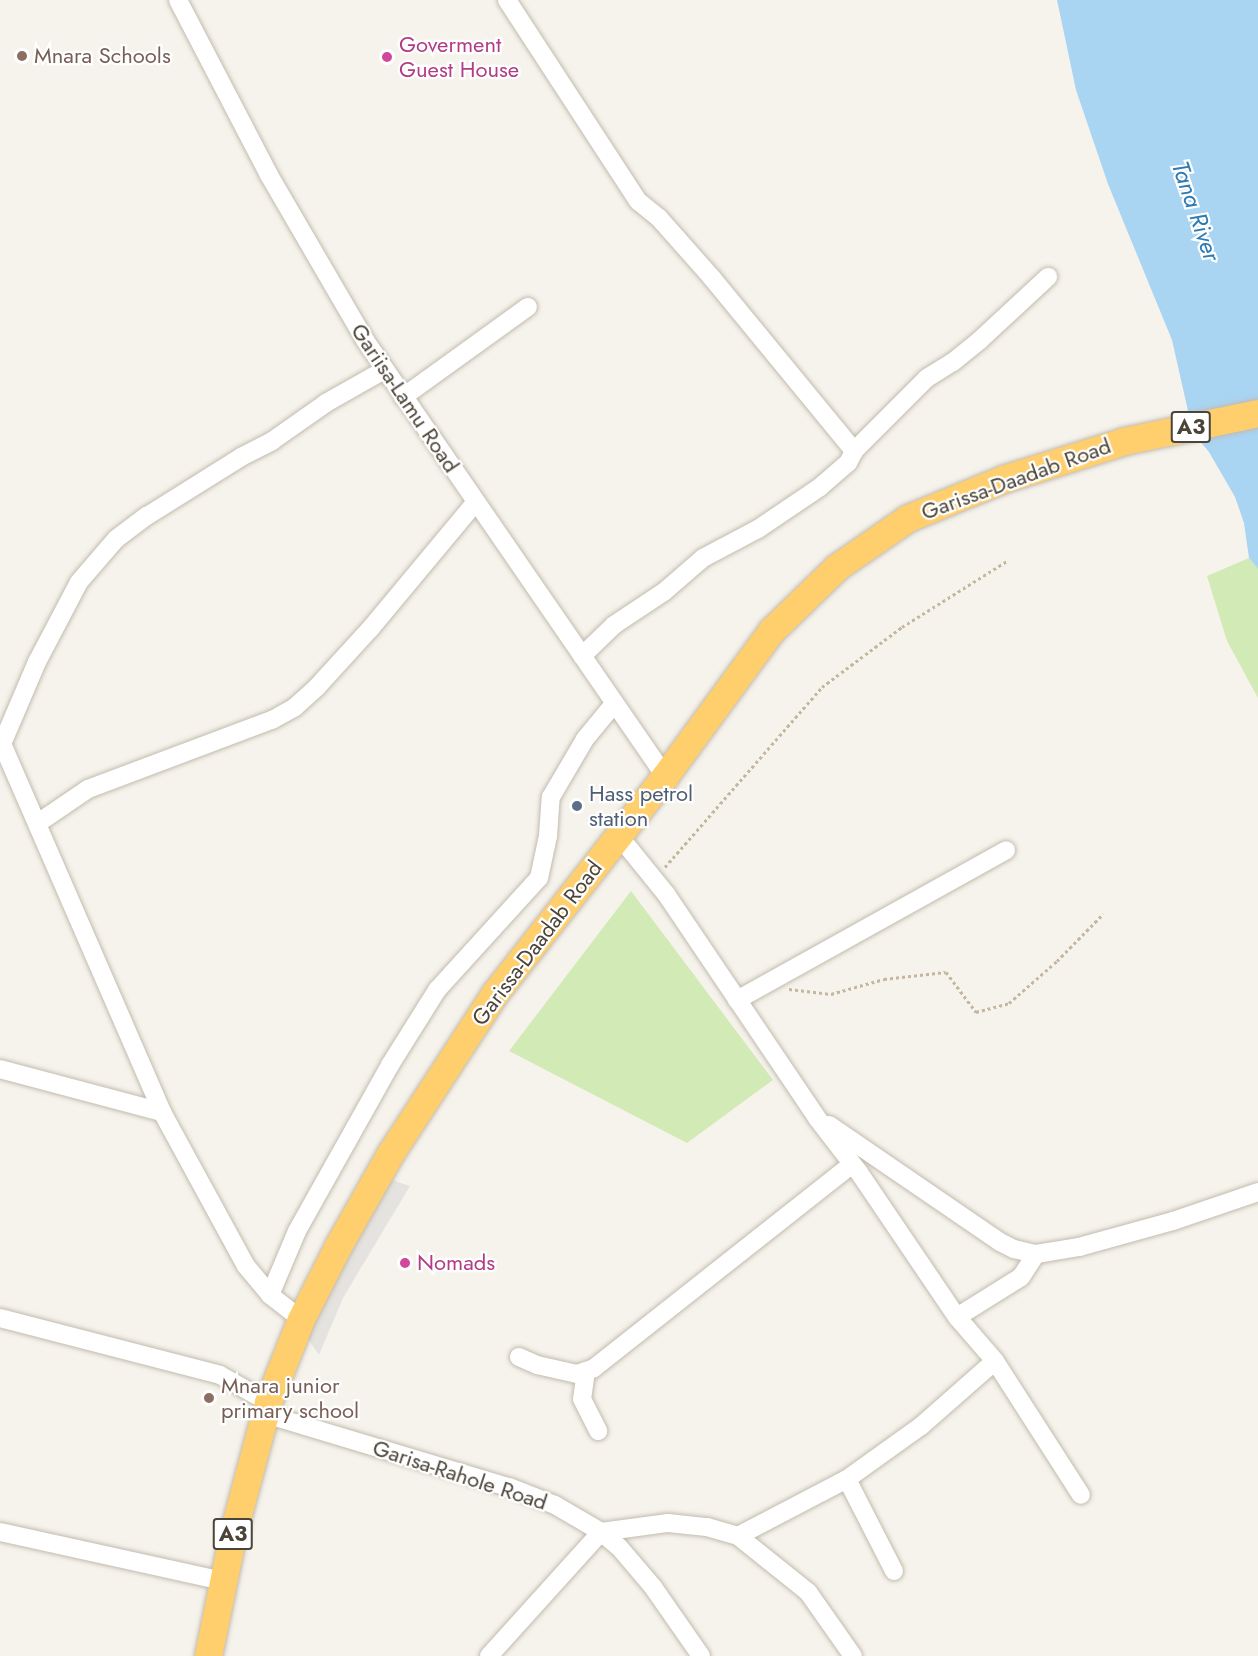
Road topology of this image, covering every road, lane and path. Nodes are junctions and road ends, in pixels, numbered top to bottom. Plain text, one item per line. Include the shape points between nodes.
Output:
1 (178, 0) edge
2 (507, 0) edge
3 (1048, 277) dead end
4 (528, 307) dead end
5 (384, 370) junction
6 (404, 397) junction
7 (1258, 413) edge
8 (854, 451) junction
9 (476, 502) junction
10 (1007, 561) dead end
11 (582, 656) junction
12 (614, 704) junction
13 (1, 741) edge
14 (665, 776) junction
15 (38, 823) junction
16 (619, 836) junction
17 (1006, 850) dead end
18 (654, 880) junction
19 (1103, 914) dead end
20 (780, 994) dead end
21 (737, 999) junction
22 (0, 1069) edge
23 (162, 1112) junction
24 (817, 1118) junction
25 (852, 1164) junction
26 (1258, 1192) edge
27 (1036, 1254) junction
28 (270, 1295) junction
29 (957, 1317) junction
30 (0, 1318) edge
31 (301, 1319) junction
32 (519, 1357) dead end
33 (995, 1361) junction
34 (586, 1371) junction
35 (266, 1408) junction
36 (598, 1431) dead end
37 (847, 1479) junction
38 (1081, 1495) dead end
39 (0, 1532) edge
40 (601, 1533) junction
41 (738, 1536) junction
42 (894, 1571) dead end
43 (223, 1581) junction
44 (208, 1656) edge
45 (489, 1656) edge
46 (701, 1656) edge
47 (853, 1656) edge

1 - 5 street, Gariisa-Lamu Road via 297,226
2 - 8 street via 638,201 659,218 712,278
3 - 8 street via 980,340 927,378
4 - 6 street
5 - 6 street, Gariisa-Lamu Road
5 - 13 street via 116,539 79,582
6 - 9 street, Gariisa-Lamu Road
7 - 14 highway, Garissa-Daadab Road / A3 via 1124,441 1003,479 916,514 837,567 771,631
8 - 11 street via 848,463 820,487 758,530 704,558 665,591 614,625
9 - 11 street, Gariisa-Lamu Road
9 - 15 street via 370,629 296,707 272,720 88,789
10 - 18 path via 902,627 822,687
11 - 12 street, Gariisa-Lamu Road
12 - 14 street, Gariisa-Lamu Road
12 - 28 street via 585,739 551,797 539,878 437,990 297,1231
13 - 15 street
14 - 16 highway, Garissa-Daadab Road / A3
15 - 23 street
16 - 18 street
16 - 31 highway, Garissa-Daadab Road / A3 via 495,993 420,1107 338,1246
17 - 21 street
18 - 21 street
19 - 20 path via 1058,961 1009,1003 976,1012 946,972 884,979 831,994 788,989
21 - 24 street
22 - 23 street
23 - 28 street via 246,1266
24 - 25 street
24 - 27 street via 1000,1242
25 - 29 street
25 - 34 street
26 - 27 street via 1079,1247
27 - 29 street via 1021,1277
28 - 31 street
29 - 33 street
30 - 35 street, Garisa-Rahole Road via 220,1375
31 - 35 highway, Garissa-Daadab Road / A3
32 - 34 street via 577,1374
33 - 37 street via 921,1426
33 - 38 street
34 - 36 street via 582,1399
35 - 40 street, Garisa-Rahole Road via 509,1487 555,1505
35 - 43 highway, A3
37 - 41 street
37 - 42 street
39 - 43 street
40 - 41 street via 668,1523 707,1527
40 - 45 street
40 - 46 street, Garisa-Rahole Road via 619,1547 653,1587
41 - 47 street via 808,1592
43 - 44 highway, A3

